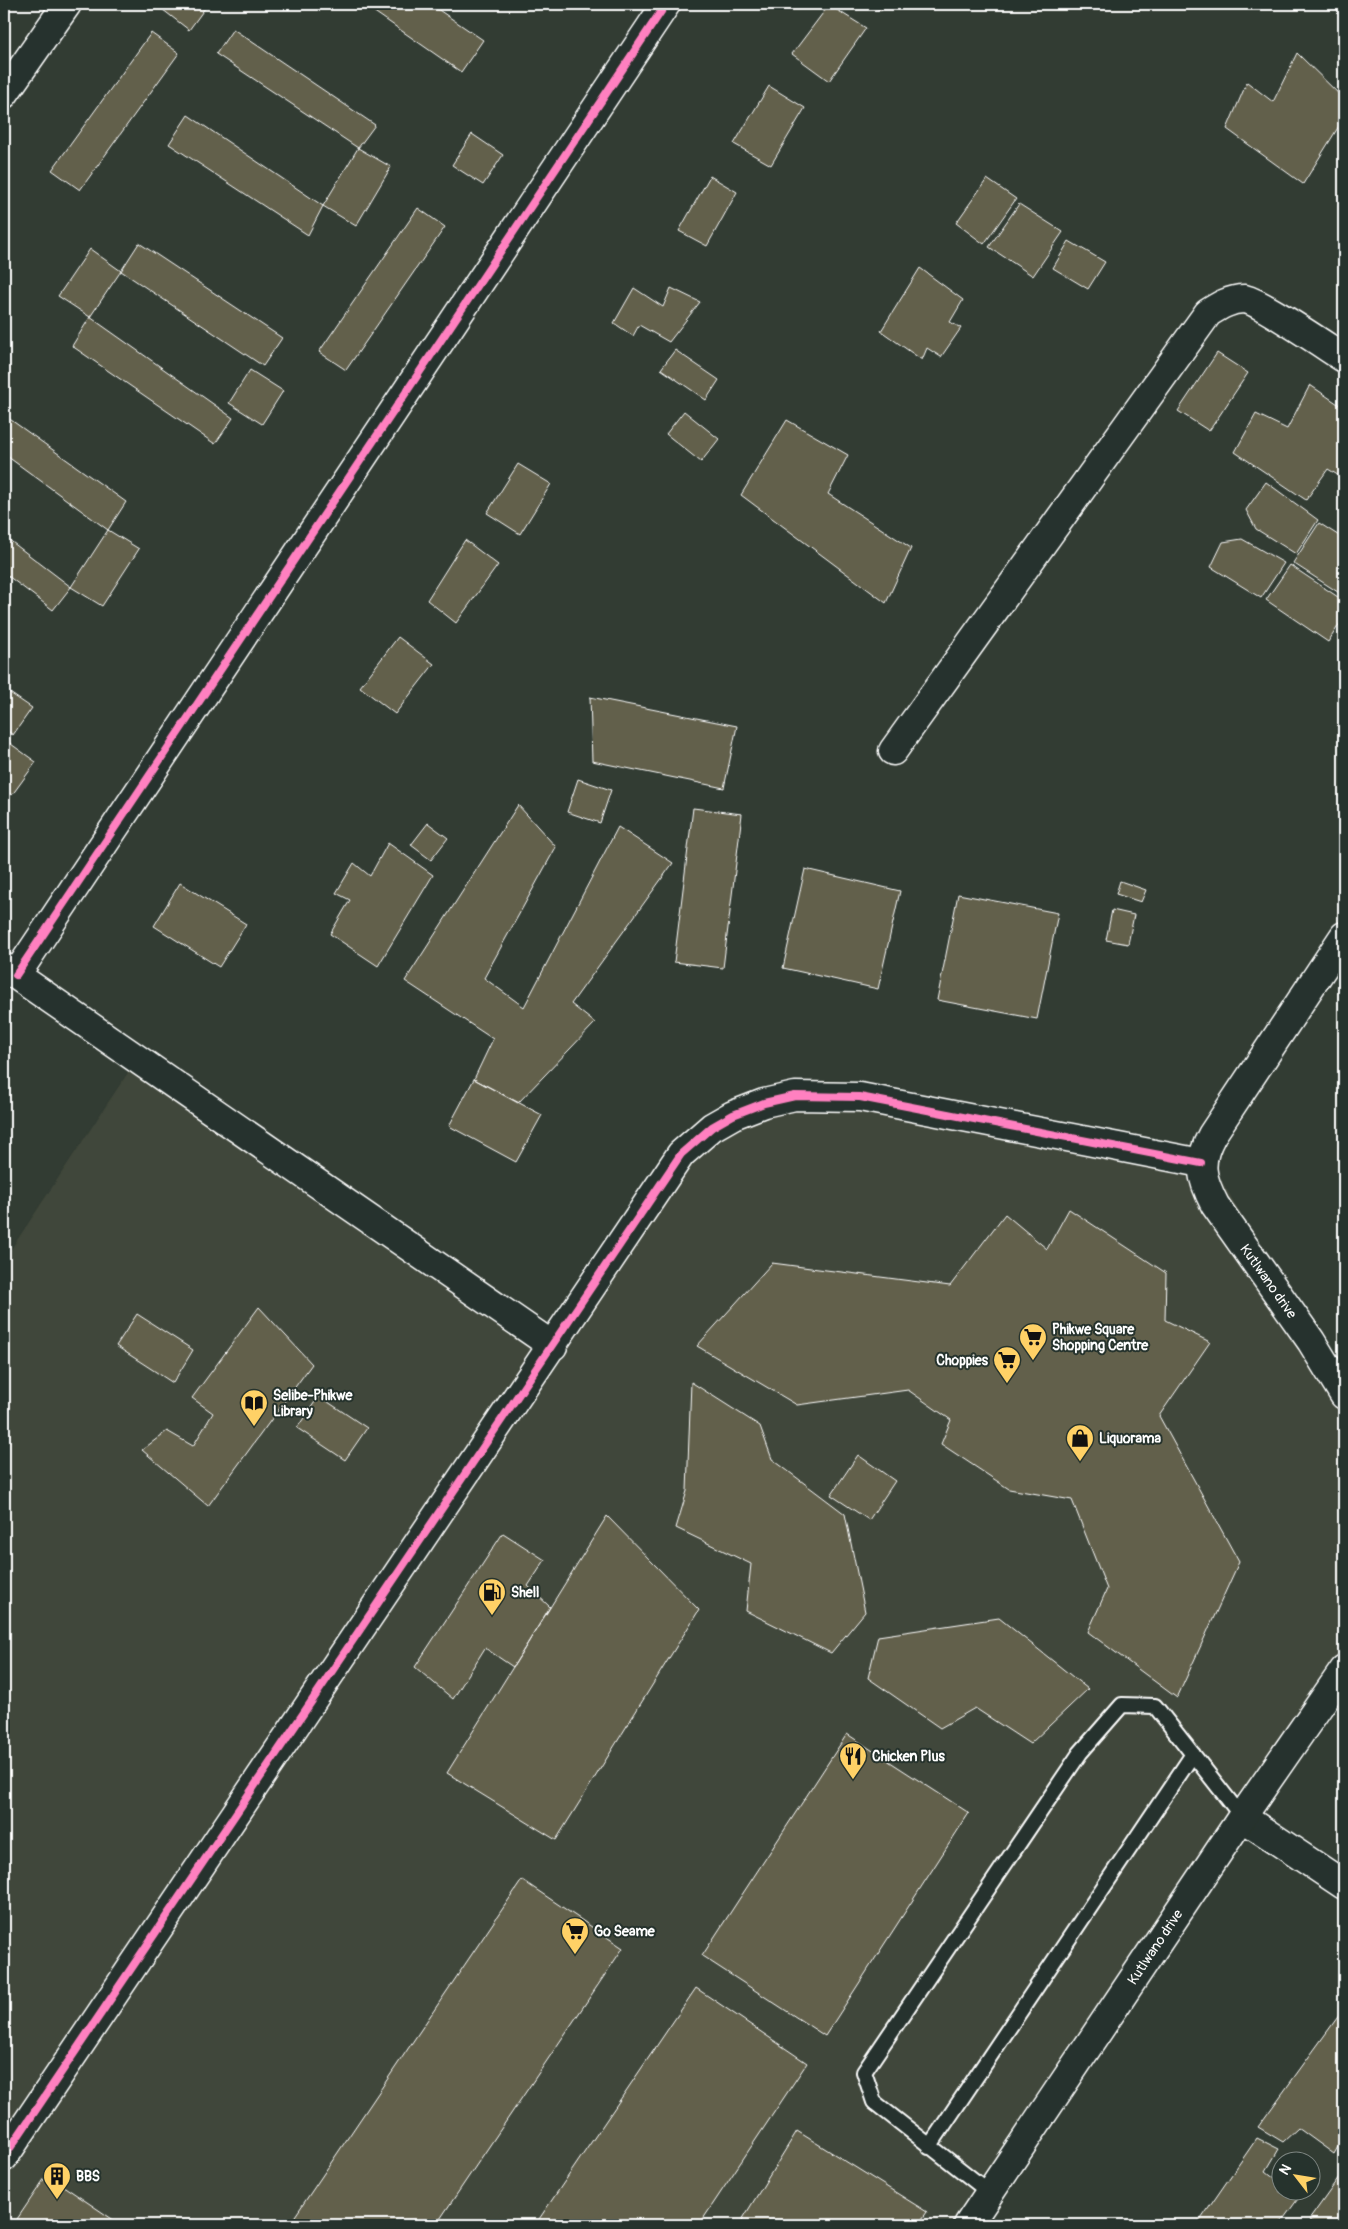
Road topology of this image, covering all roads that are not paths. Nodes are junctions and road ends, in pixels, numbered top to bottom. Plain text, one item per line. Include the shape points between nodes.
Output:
1 (66, 4) edge
2 (666, 4) edge
3 (4, 94) edge
4 (1344, 358) edge
5 (894, 751) dead end
6 (1344, 936) edge
7 (10, 971) edge
8 (1201, 1164) junction
9 (553, 1346) junction
10 (1344, 1395) edge
11 (1344, 1670) edge
12 (1193, 1754) junction
13 (1242, 1817) junction
14 (1344, 1885) edge
15 (929, 2147) junction
16 (4, 2157) edge
17 (990, 2193) junction
18 (968, 2225) edge

1 - 3 street
2 - 7 street
4 - 5 street via 1245,299 1222,303 1208,313
6 - 8 street via 1212,1135
7 - 9 street
8 - 9 street via 860,1097 795,1096 764,1103 712,1127 682,1154
8 - 10 street, Kutlwano drive via 1206,1188 1215,1205
9 - 16 street
11 - 13 street, Kutlwano drive
12 - 13 lane
12 - 15 lane
12 - 15 lane via 1155,1706 1122,1705 1080,1753 864,2072 874,2102
13 - 14 street
13 - 17 street, Kutlwano drive
15 - 17 lane
17 - 18 street, Kutlwano drive

